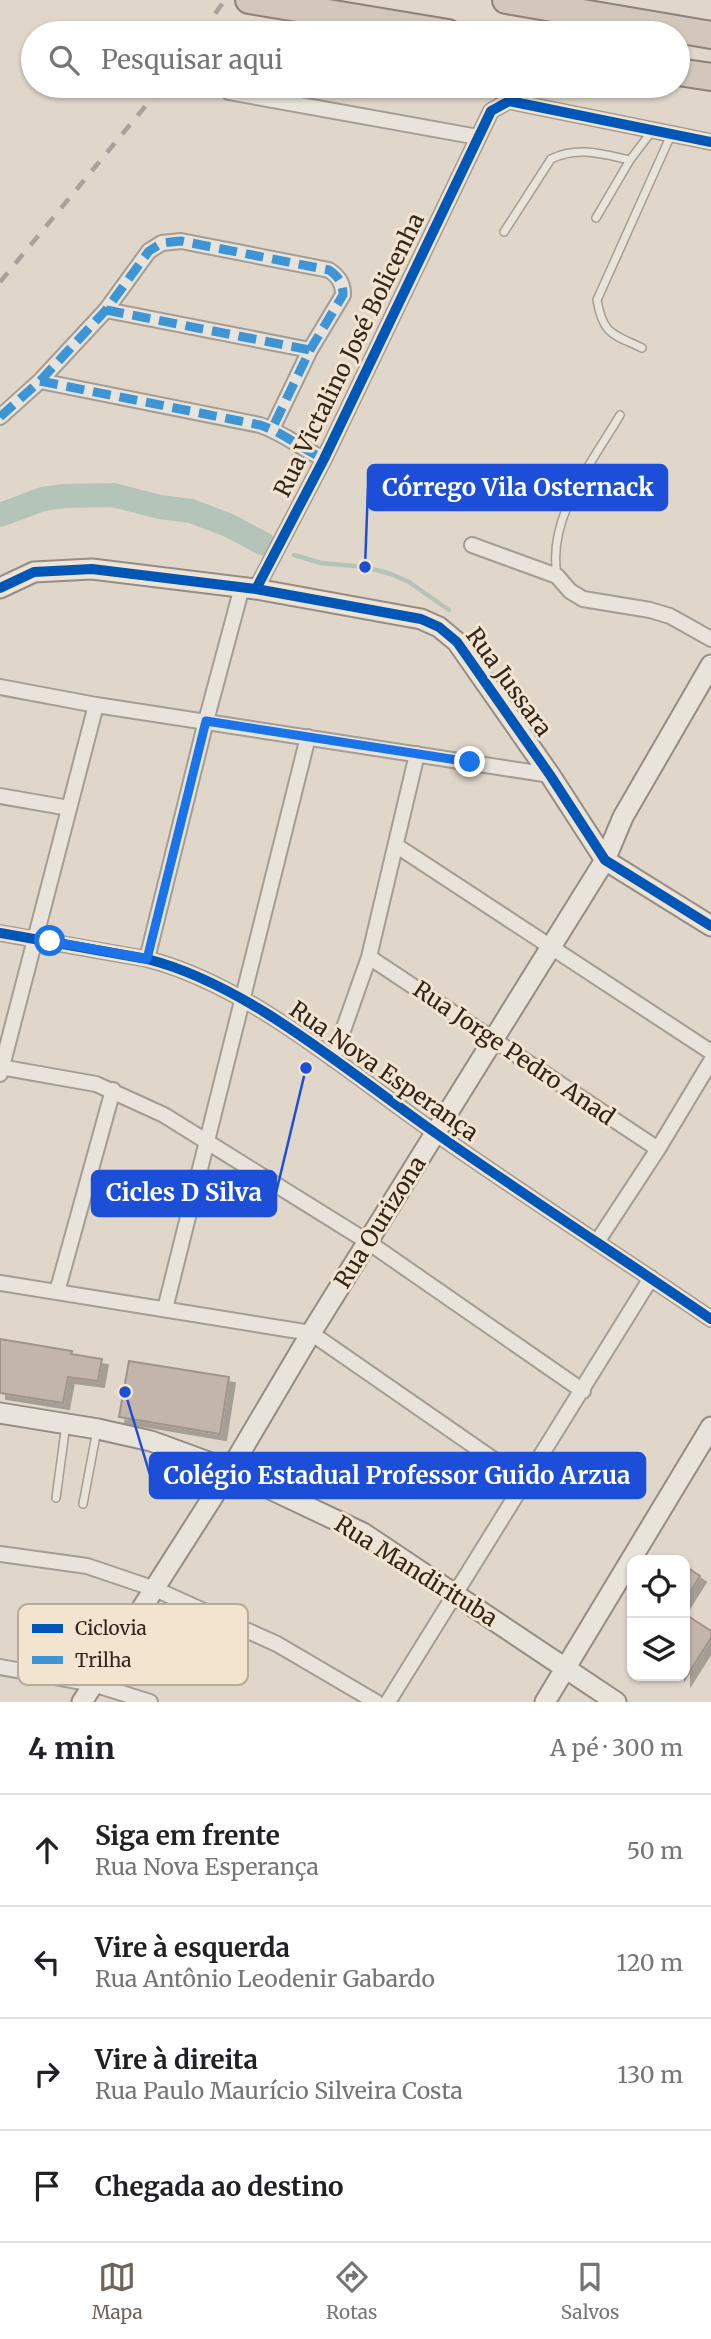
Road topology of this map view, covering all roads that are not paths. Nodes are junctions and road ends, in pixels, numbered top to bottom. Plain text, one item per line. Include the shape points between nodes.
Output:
1 (249, 0) edge
2 (506, 0) edge
3 (376, 21) edge
4 (633, 21) edge
5 (690, 31) edge
6 (711, 34) edge
7 (690, 74) edge
8 (711, 77) edge
9 (262, 98) edge
10 (652, 130) junction
11 (671, 134) junction
12 (478, 137) junction
13 (711, 142) edge
14 (630, 160) junction
15 (596, 218) dead end
16 (504, 232) dead end
17 (106, 310) junction
18 (642, 348) dead end
19 (310, 351) junction
20 (40, 381) junction
21 (620, 415) dead end
22 (0, 417) edge
23 (272, 429) junction
24 (324, 459) junction
25 (472, 545) dead end
26 (557, 576) junction
27 (0, 588) edge
28 (249, 588) junction
29 (711, 639) edge
30 (711, 665) edge
31 (0, 687) edge
32 (96, 705) junction
33 (206, 721) junction
34 (308, 737) junction
35 (416, 754) junction
36 (550, 775) junction
37 (0, 796) edge
38 (69, 808) junction
39 (397, 846) junction
40 (605, 860) junction
41 (711, 926) edge
42 (0, 933) edge
43 (34, 939) junction
44 (551, 947) junction
45 (369, 957) junction
46 (147, 959) junction
47 (243, 1000) junction
48 (496, 1039) junction
49 (711, 1052) edge
50 (333, 1059) junction
51 (711, 1061) edge
52 (1, 1070) edge
53 (113, 1090) junction
54 (435, 1133) junction
55 (207, 1143) junction
56 (658, 1149) junction
57 (368, 1242) junction
58 (597, 1242) junction
59 (651, 1278) junction
60 (0, 1283) edge
61 (57, 1292) junction
62 (165, 1310) junction
63 (711, 1319) edge
64 (311, 1333) junction
65 (583, 1391) junction
66 (0, 1413) edge
67 (66, 1423) junction
68 (711, 1427) edge
69 (98, 1429) junction
70 (230, 1470) junction
71 (526, 1482) junction
72 (56, 1498) dead end
73 (83, 1504) dead end
74 (0, 1554) edge
75 (155, 1589) junction
76 (456, 1595) junction
77 (145, 1604) edge
78 (188, 1604) edge
79 (248, 1631) edge
80 (0, 1667) edge
81 (566, 1668) junction
82 (18, 1670) edge
83 (92, 1685) edge
84 (96, 1685) edge
85 (82, 1702) edge
86 (150, 1702) edge
87 (376, 1702) edge
88 (388, 1702) edge
89 (545, 1702) edge
90 (616, 1702) edge

1 - 3 highway
2 - 4 highway
5 - 6 highway
7 - 8 highway
9 - 12 street
10 - 11 street, Rua Victalino José Bolicenha
10 - 12 street, Rua Victalino José Bolicenha via 509,101 491,111
10 - 14 lane
11 - 13 street, Rua Victalino José Bolicenha
11 - 18 lane via 597,300 607,330
12 - 24 street, Rua Victalino José Bolicenha
14 - 15 lane
14 - 16 lane via 581,150 551,159
17 - 19 street
17 - 19 street via 149,251 162,243 181,241 330,270 343,285 343,295
17 - 20 street
19 - 23 street
20 - 22 street
20 - 23 street
21 - 26 lane via 560,523 554,558
23 - 24 street
24 - 28 street, Rua Victalino José Bolicenha
25 - 26 street
26 - 29 street via 583,599 670,616
27 - 28 street, Rua Jussara via 34,572 92,569
28 - 33 street, Rua Victalino José Bolicenha
28 - 36 street, Rua Jussara via 421,619 439,627 457,642
30 - 40 street, Rua Ourizona via 623,817
31 - 32 street
32 - 33 street
32 - 38 street
33 - 34 street
33 - 46 street, Rua Victalino José Bolicenha
34 - 35 street
34 - 47 street
35 - 36 street
35 - 39 street
36 - 40 street, Rua Jussara
37 - 38 street
38 - 43 street
39 - 44 street
39 - 45 street
40 - 41 street, Rua Jussara
40 - 44 street, Rua Ourizona
42 - 43 street, Rua Nova Esperança
43 - 46 street, Rua Nova Esperança
43 - 52 street
44 - 48 street, Rua Ourizona
44 - 49 street
45 - 48 street, Rua Jorge Pedro Anad
45 - 50 street
46 - 47 street, Rua Nova Esperança
47 - 50 street, Rua Nova Esperança
47 - 55 street
48 - 54 street, Rua Ourizona
48 - 56 street, Rua Jorge Pedro Anad
50 - 54 street, Rua Nova Esperança
51 - 56 street
52 - 53 street
53 - 55 street
53 - 61 street
54 - 57 street, Rua Ourizona
54 - 58 street, Rua Nova Esperança
55 - 57 street
55 - 62 street
56 - 58 street
57 - 64 street, Rua Ourizona
57 - 65 street
58 - 59 street, Rua Nova Esperança
59 - 63 street, Rua Nova Esperança
59 - 65 street
60 - 61 street
61 - 62 street
62 - 64 street
64 - 70 street, Rua Ourizona
64 - 71 street
65 - 71 street
66 - 67 street, Rua Mandirituba
67 - 69 street, Rua Mandirituba
67 - 72 lane
68 - 81 street
69 - 70 street, Rua Mandirituba via 152,1441
69 - 73 lane
70 - 75 street, Rua Ourizona
70 - 76 street, Rua Mandirituba via 363,1532
71 - 76 street
74 - 75 street via 87,1566
75 - 77 street, Rua Ourizona
75 - 78 street
76 - 81 street, Rua Mandirituba
76 - 88 street
79 - 87 street
80 - 82 street
81 - 89 street
81 - 90 street, Rua Mandirituba
83 - 85 street, Rua Ourizona
84 - 86 street

